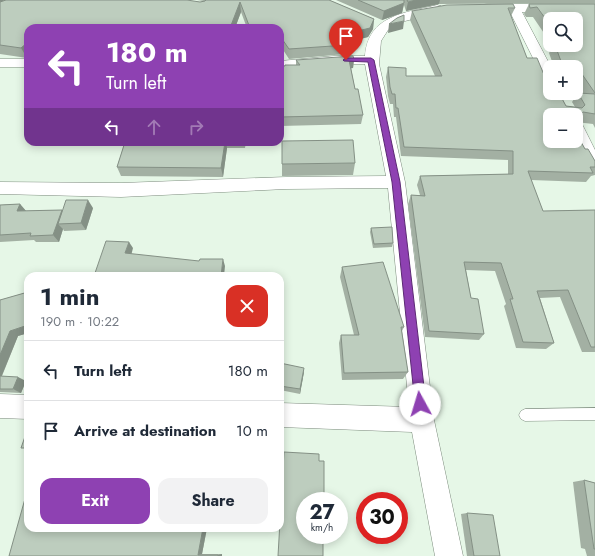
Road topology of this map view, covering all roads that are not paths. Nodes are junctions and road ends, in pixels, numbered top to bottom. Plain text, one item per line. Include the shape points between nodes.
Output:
1 (514, 8) junction
2 (595, 8) edge
3 (371, 60) junction
4 (0, 63) edge
5 (24, 63) edge
6 (543, 64) edge
7 (284, 65) edge
8 (583, 142) edge
9 (595, 166) edge
10 (396, 182) junction
11 (0, 188) edge
12 (0, 406) edge
13 (24, 406) edge
14 (595, 414) edge
15 (284, 415) edge
16 (525, 415) dead end
17 (422, 420) junction
18 (449, 556) edge

1 - 2 street
1 - 3 street via 439,9 376,24
1 - 6 street
3 - 7 street
3 - 10 street
4 - 5 street
8 - 9 street
10 - 11 street via 286,183 121,190
10 - 17 street
12 - 13 street
14 - 16 lane
15 - 17 street
17 - 18 street

